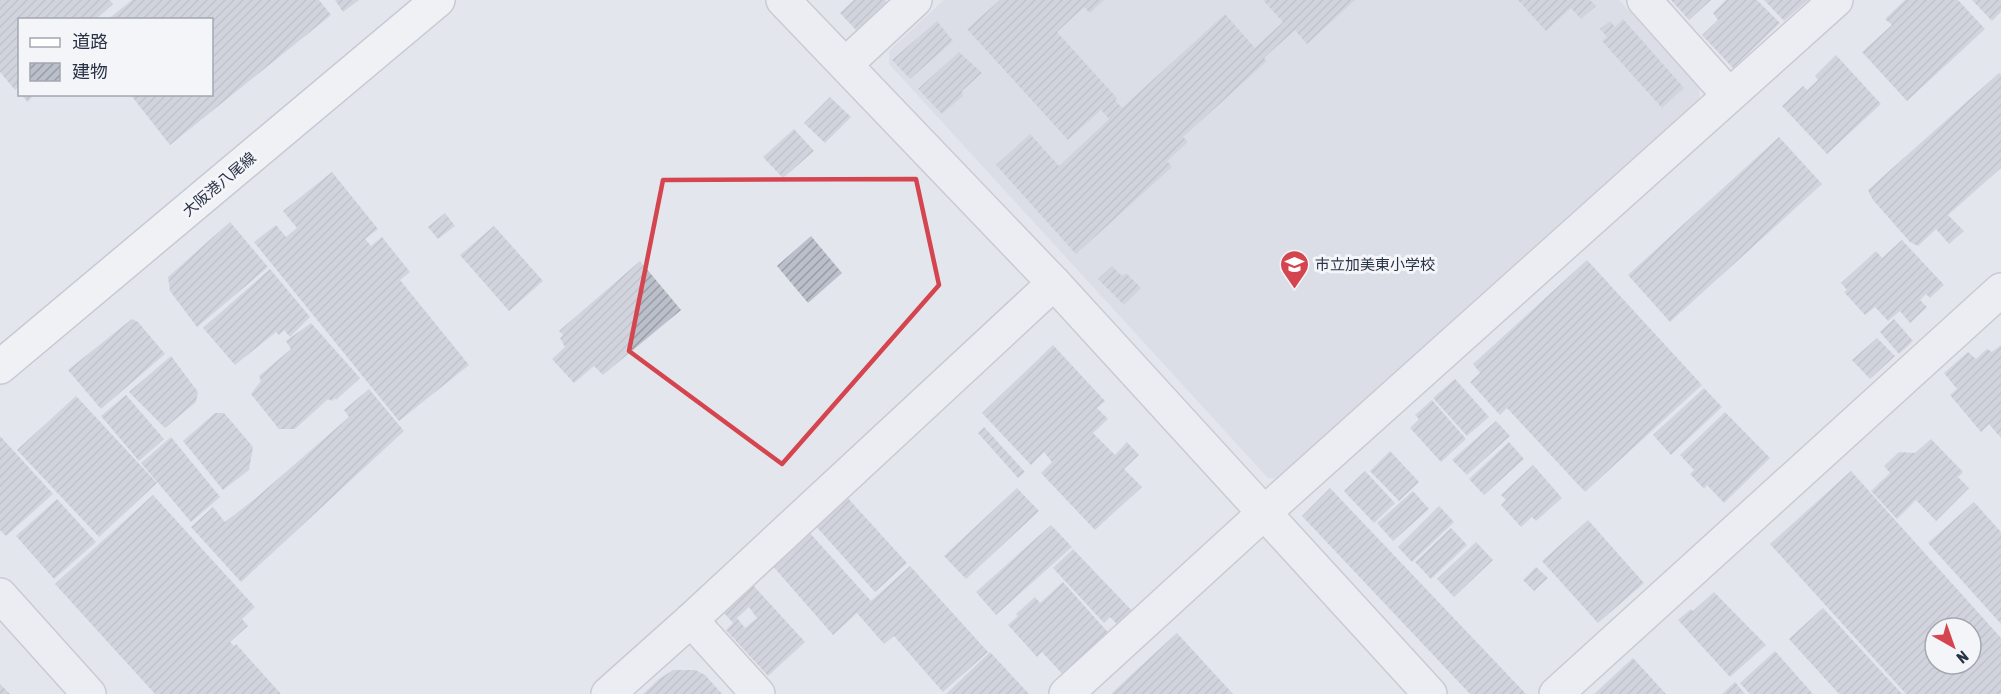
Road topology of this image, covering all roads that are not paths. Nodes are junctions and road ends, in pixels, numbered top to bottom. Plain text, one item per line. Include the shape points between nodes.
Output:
1 (438, 0) edge
2 (783, 0) edge
3 (915, 0) edge
4 (1644, 0) edge
5 (1836, 0) edge
6 (846, 64) junction
7 (1729, 95) junction
8 (1054, 283) junction
9 (2001, 290) edge
10 (0, 367) edge
11 (1264, 513) junction
12 (0, 595) edge
13 (691, 620) junction
14 (89, 694) edge
15 (608, 694) edge
16 (758, 694) edge
17 (1066, 694) edge
18 (1430, 694) edge
19 (1556, 694) edge

1 - 10 main road, 大阪港八尾線
2 - 6 street
3 - 6 street
4 - 7 street
5 - 7 street
6 - 8 street
7 - 11 street
8 - 11 street
8 - 13 street
9 - 19 street
11 - 17 street
11 - 18 street
12 - 14 street
13 - 15 street
13 - 16 street

